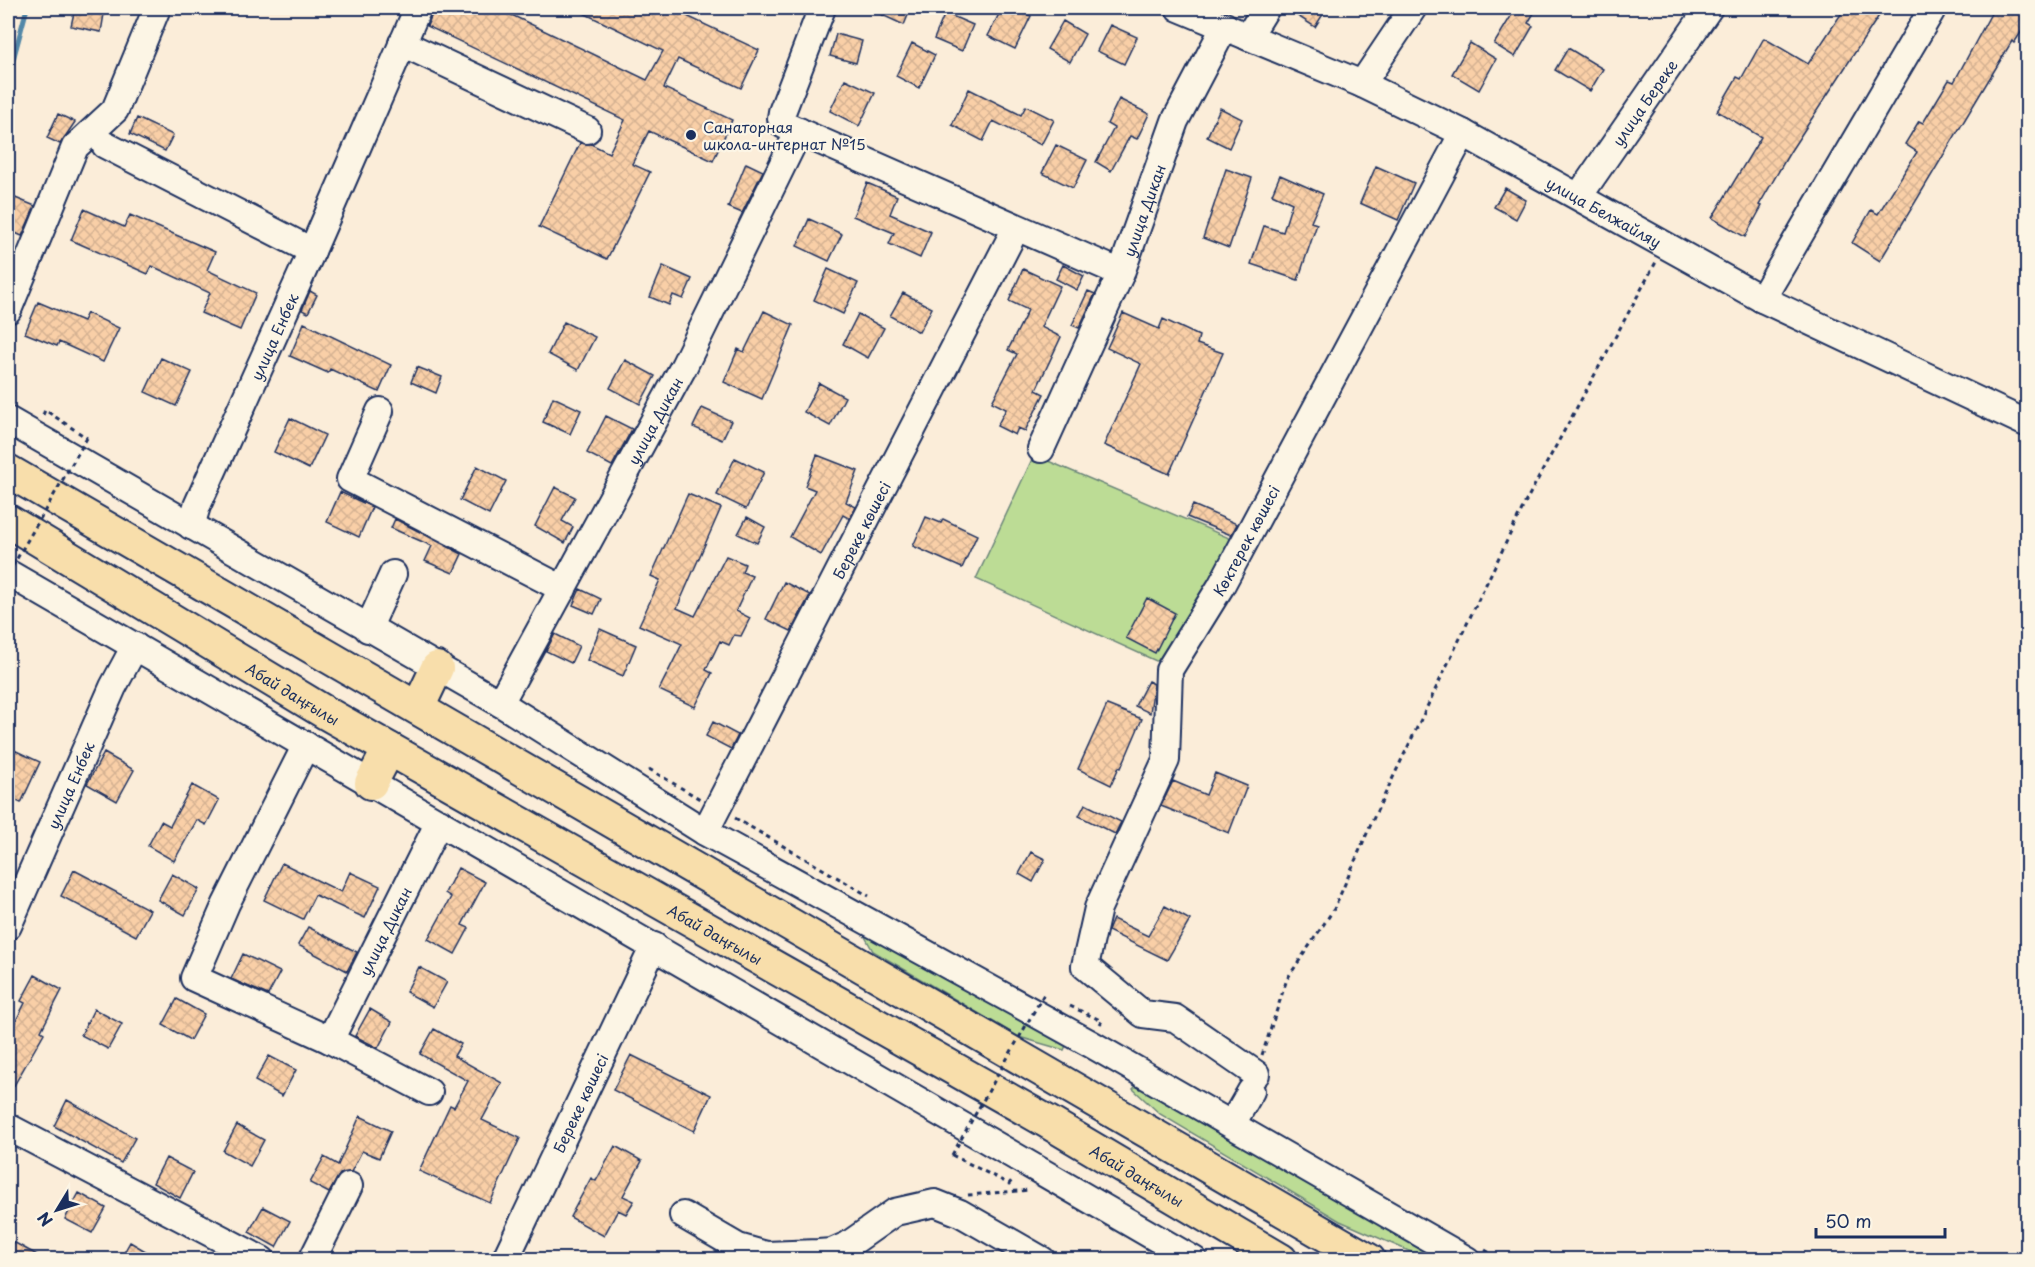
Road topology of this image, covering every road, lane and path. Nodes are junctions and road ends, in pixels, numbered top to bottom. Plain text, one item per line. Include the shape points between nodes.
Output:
1 (157, 8) edge
2 (418, 8) edge
3 (1179, 8) edge
4 (1266, 8) edge
5 (1413, 8) edge
6 (1709, 8) edge
7 (1933, 8) edge
8 (818, 9) edge
9 (1225, 26) junction
10 (1248, 37) junction
11 (402, 43) junction
12 (1362, 84) junction
13 (587, 130) dead end
14 (799, 131) junction
15 (1463, 133) junction
16 (105, 145) dead end
17 (1579, 196) junction
18 (1016, 228) junction
19 (1666, 244) junction
20 (313, 249) junction
21 (1121, 273) junction
22 (1762, 299) junction
23 (8, 310) edge
24 (45, 410) dead end
25 (380, 411) dead end
26 (8, 420) edge
27 (2028, 423) edge
28 (1041, 449) dead end
29 (8, 471) edge
30 (8, 521) edge
31 (191, 526) junction
32 (8, 573) edge
33 (393, 574) dead end
34 (563, 589) junction
35 (368, 629) junction
36 (135, 646) junction
37 (437, 668) junction
38 (500, 703) junction
39 (418, 708) junction
40 (306, 745) junction
41 (389, 749) junction
42 (371, 783) junction
43 (439, 822) junction
44 (705, 832) junction
45 (8, 926) edge
46 (654, 946) junction
47 (1054, 999) dead end
48 (1063, 1003) dead end
49 (1102, 1021) dead end
50 (330, 1040) junction
51 (1254, 1082) junction
52 (429, 1092) dead end
53 (1232, 1124) junction
54 (8, 1127) edge
55 (1009, 1184) dead end
56 (349, 1186) dead end
57 (1035, 1191) dead end
58 (935, 1203) junction
59 (683, 1215) dead end
60 (262, 1260) edge
61 (312, 1260) edge
62 (505, 1260) edge
63 (1042, 1260) edge
64 (1194, 1260) edge
65 (1281, 1260) edge
66 (1369, 1260) edge
67 (1467, 1260) edge

1 - 23 street via 115,110 75,147
2 - 11 street, улица Енбек
3 - 9 street, улица Белжайляу
4 - 10 street
5 - 12 street
6 - 17 street, улица Береке
7 - 22 street
8 - 14 street, улица Дикан via 782,112 784,125
9 - 10 street, улица Белжайляу
9 - 21 street, улица Дикан via 1175,121
10 - 12 street, улица Белжайляу
11 - 13 street
11 - 20 street, улица Енбек
12 - 15 street, улица Белжайляу
14 - 18 street, улица Дикан
14 - 34 street, улица Дикан via 684,366
15 - 17 street, улица Белжайляу
15 - 51 street, Көктерек көшесі via 1221,586 1169,670 1166,760 1098,908 1085,966 1143,1014 1175,1018
16 - 20 street
17 - 19 street, улица Белжайляу
18 - 21 street, улица Дикан
18 - 44 street, Береке көшесі
19 - 22 street, улица Белжайляу
19 - 51 path via 1521,511 1334,909 1287,978
20 - 31 street, улица Енбек
21 - 28 street
22 - 27 street, улица Белжайляу
24 - 32 path, bridge via 87,438
25 - 34 street via 350,479
26 - 31 street
29 - 39 main road
30 - 41 main road, Абай даңғылы
31 - 35 street
32 - 36 street
33 - 35 street
34 - 38 street, улица Дикан
35 - 37 street
36 - 40 street
36 - 45 street, улица Енбек via 113,687
37 - 38 street
37 - 39 main road
38 - 44 street
39 - 66 main road
40 - 42 street
40 - 50 street via 194,978
41 - 42 main road
41 - 65 main road, Абай даңғылы via 1048,1122
42 - 43 street
43 - 46 street
43 - 50 street, улица Дикан
44 - 53 street
46 - 62 street, Береке көшесі
46 - 64 street
47 - 55 path, bridge via 1044,994 952,1155
48 - 49 path
50 - 52 street
51 - 53 street
53 - 67 street
54 - 60 street
56 - 61 street
57 - 58 path via 978,1192
58 - 59 street via 895,1212 848,1245 818,1253 766,1255 738,1247
58 - 63 street

